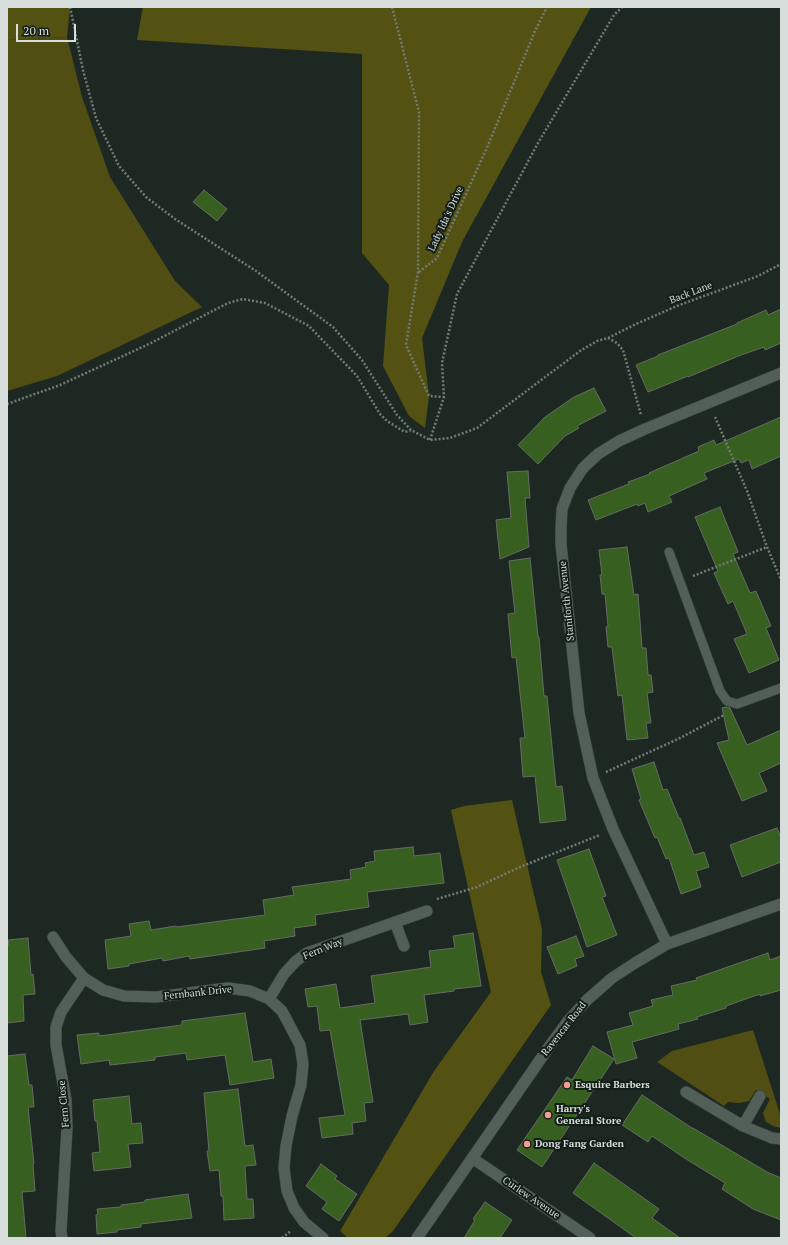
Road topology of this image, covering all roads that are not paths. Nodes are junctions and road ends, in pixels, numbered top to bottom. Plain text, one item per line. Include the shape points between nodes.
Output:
1 (781, 373) edge
2 (669, 552) dead end
3 (781, 688) edge
4 (781, 904) edge
5 (427, 911) road end
6 (396, 922) junction
7 (53, 936) dead end
8 (667, 944) junction
9 (404, 946) dead end
10 (84, 978) junction
11 (269, 999) junction
12 (686, 1092) dead end
13 (760, 1096) dead end
14 (743, 1126) junction
15 (781, 1139) edge
16 (472, 1158) junction
17 (62, 1238) edge
18 (323, 1238) edge
19 (417, 1238) edge
20 (590, 1238) edge

1 - 8 street, Staniforth Avenue via 645,428 598,454 583,468 570,488 562,510 561,544 579,713 593,778 613,829
2 - 3 lane via 720,691 727,701 737,704
4 - 8 street, Ravencar Road
5 - 6 street, Fern Way
6 - 9 street
6 - 11 street, Fern Way via 307,953 284,974
7 - 10 street, Fernbank Drive via 66,958
8 - 16 street, Ravencar Road via 612,978 587,1000 551,1044
10 - 11 street, Fernbank Drive via 103,990 124,996 156,997 228,988 250,991
10 - 17 street, Fern Close via 61,1012 56,1027 56,1045 66,1100 67,1128
11 - 18 street, Fernbank Drive via 282,1011 291,1026 300,1045 304,1064 286,1146 284,1168 287,1191 294,1208 304,1222
12 - 14 street
13 - 14 street
14 - 15 street
16 - 19 street, Ravencar Road
16 - 20 street, Curlew Avenue

